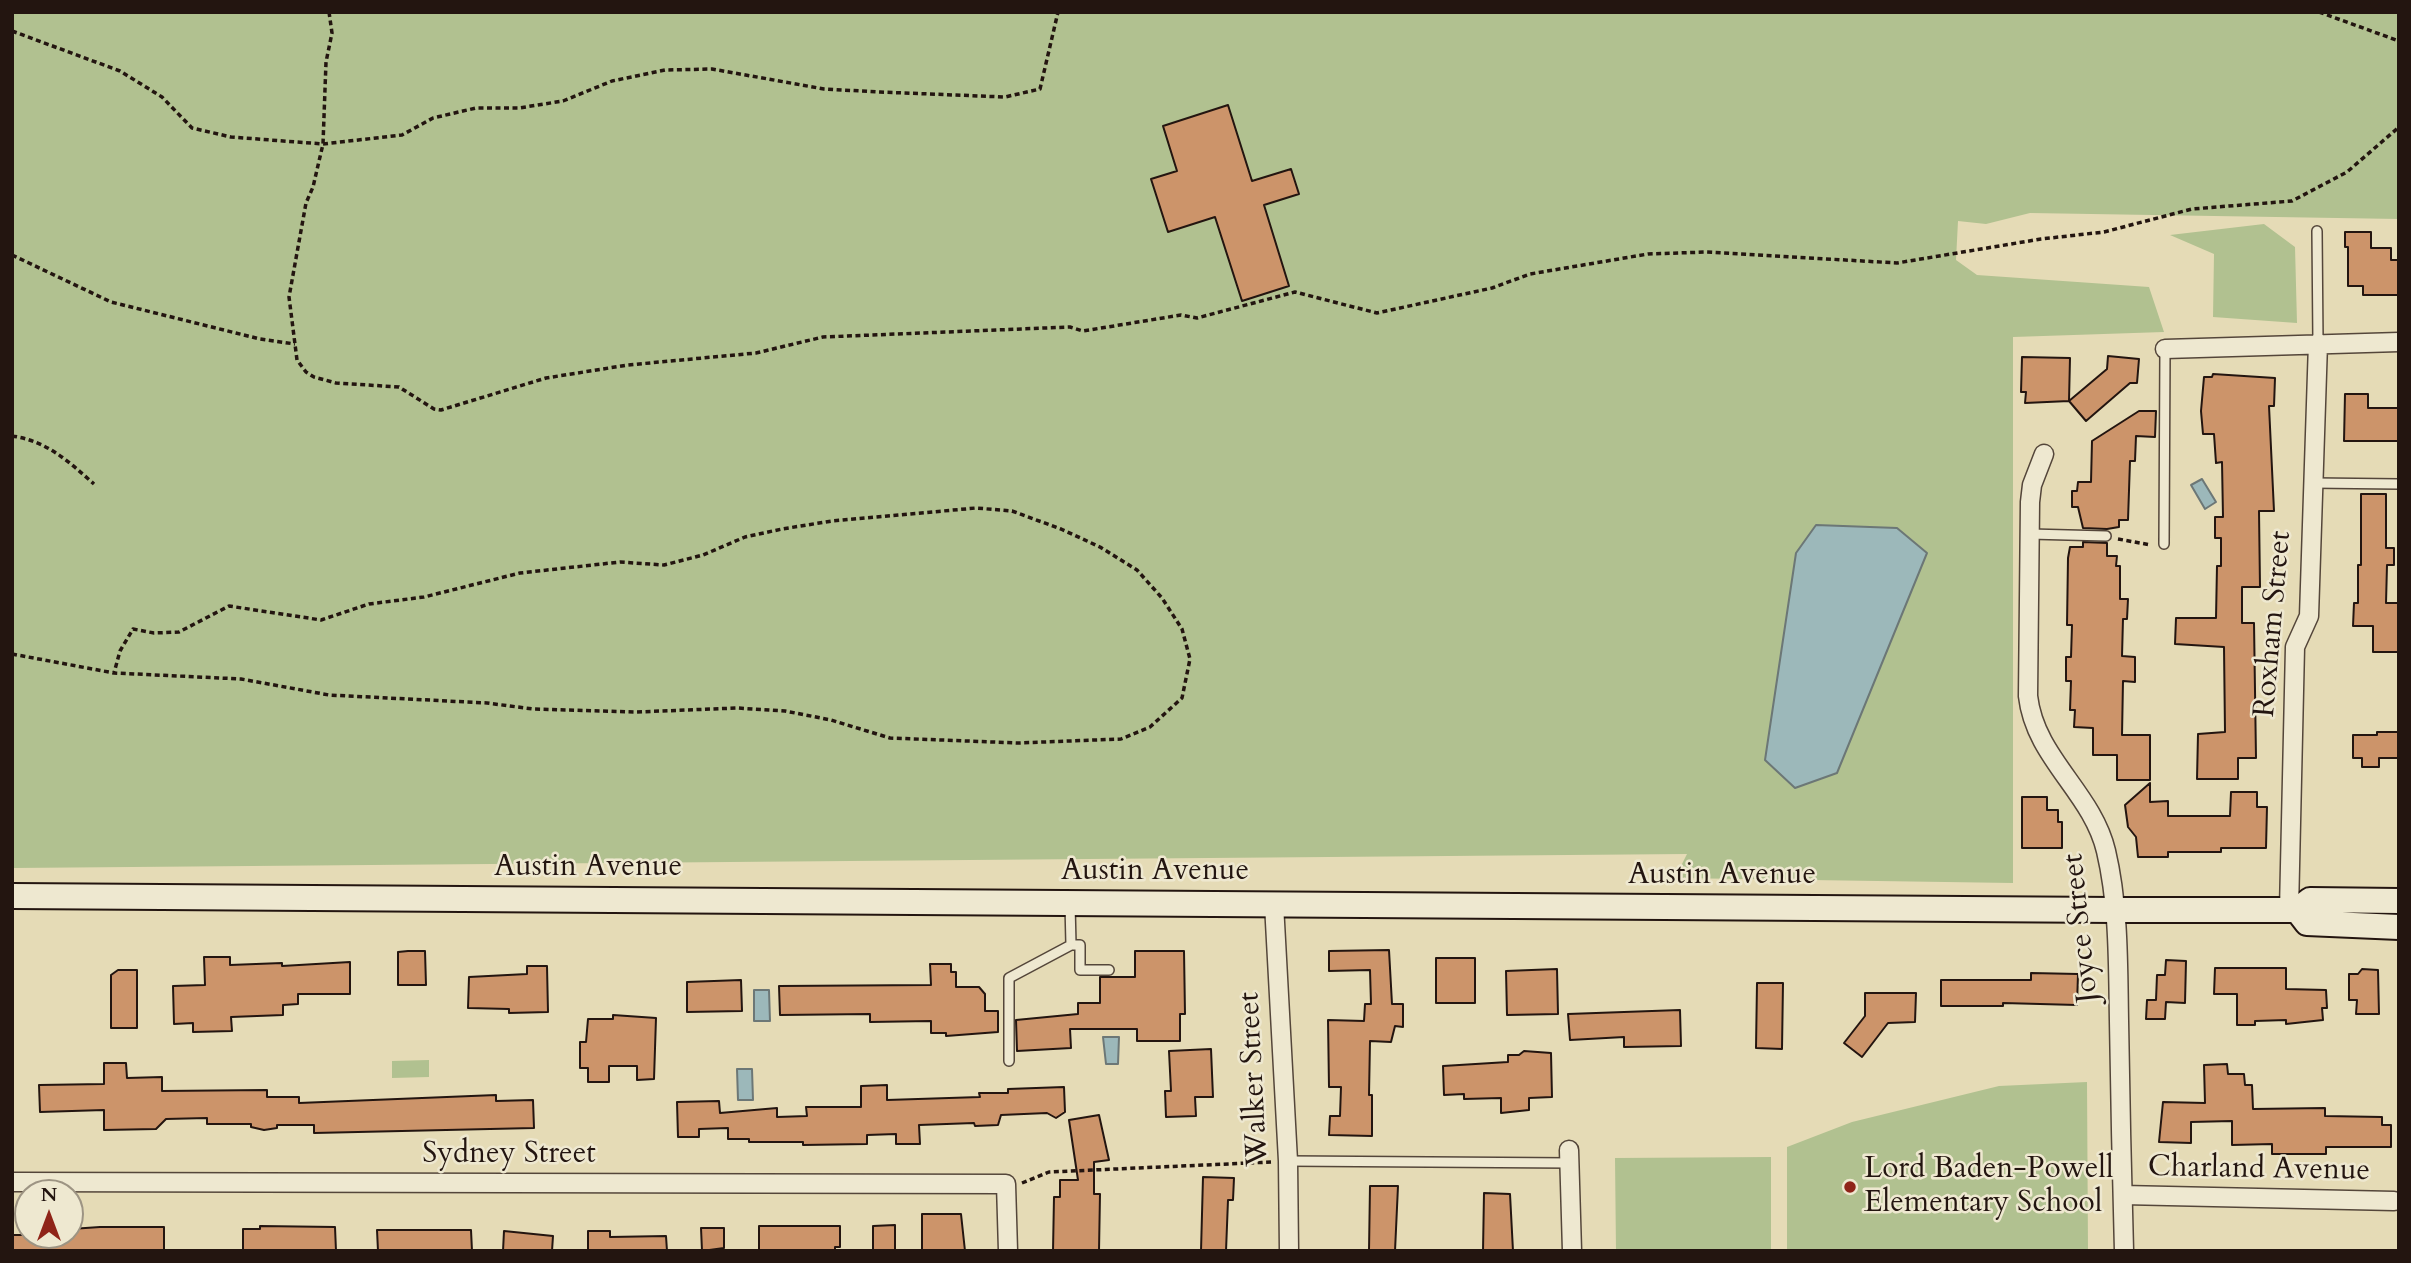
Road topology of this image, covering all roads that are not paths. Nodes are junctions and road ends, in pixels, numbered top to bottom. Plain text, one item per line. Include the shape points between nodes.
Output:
1 (2317, 231) dead end
2 (2399, 342) edge
3 (2318, 343) junction
4 (2165, 349) joint
5 (2044, 454) dead end
6 (2311, 483) junction
7 (2399, 484) edge
8 (2030, 534) junction
9 (2106, 536) road end
10 (2164, 544) road end
11 (12, 896) edge
12 (2399, 901) edge
13 (1070, 902) junction
14 (1274, 904) junction
15 (2293, 909) junction
16 (2115, 910) junction
17 (2399, 927) edge
18 (1070, 945) junction
19 (1109, 970) dead end
20 (1009, 1060) dead end
21 (1569, 1157) joint
22 (1288, 1161) junction
23 (12, 1182) edge
24 (2123, 1195) junction
25 (2396, 1200) edge
26 (1008, 1251) edge
27 (1289, 1251) edge
28 (1572, 1251) edge
29 (2124, 1251) edge

1 - 3 lane
2 - 3 street
3 - 4 street
3 - 6 street, Roxham Street
4 - 10 lane
5 - 8 street, Joyce Street via 2032,485
6 - 7 lane
6 - 15 street, Roxham Street via 2309,616 2295,647
8 - 9 lane
8 - 16 street, Joyce Street via 2029,708 2043,747 2096,823 2106,852
11 - 13 main road, Austin Avenue
12 - 15 main road, Austin Avenue via 2310,900
13 - 14 main road, Austin Avenue
13 - 18 lane
14 - 16 main road, Austin Avenue
14 - 22 street, Walker Street
15 - 16 main road, Austin Avenue
15 - 17 main road, Austin Avenue via 2307,923
16 - 24 street, Joyce Street
18 - 19 lane via 1080,945 1080,970
18 - 20 lane via 1009,978
21 - 22 lane
21 - 28 street
22 - 27 street, Walker Street
23 - 26 street, Sydney Street via 1006,1184
24 - 25 street, Charland Avenue
24 - 29 street, Joyce Street

